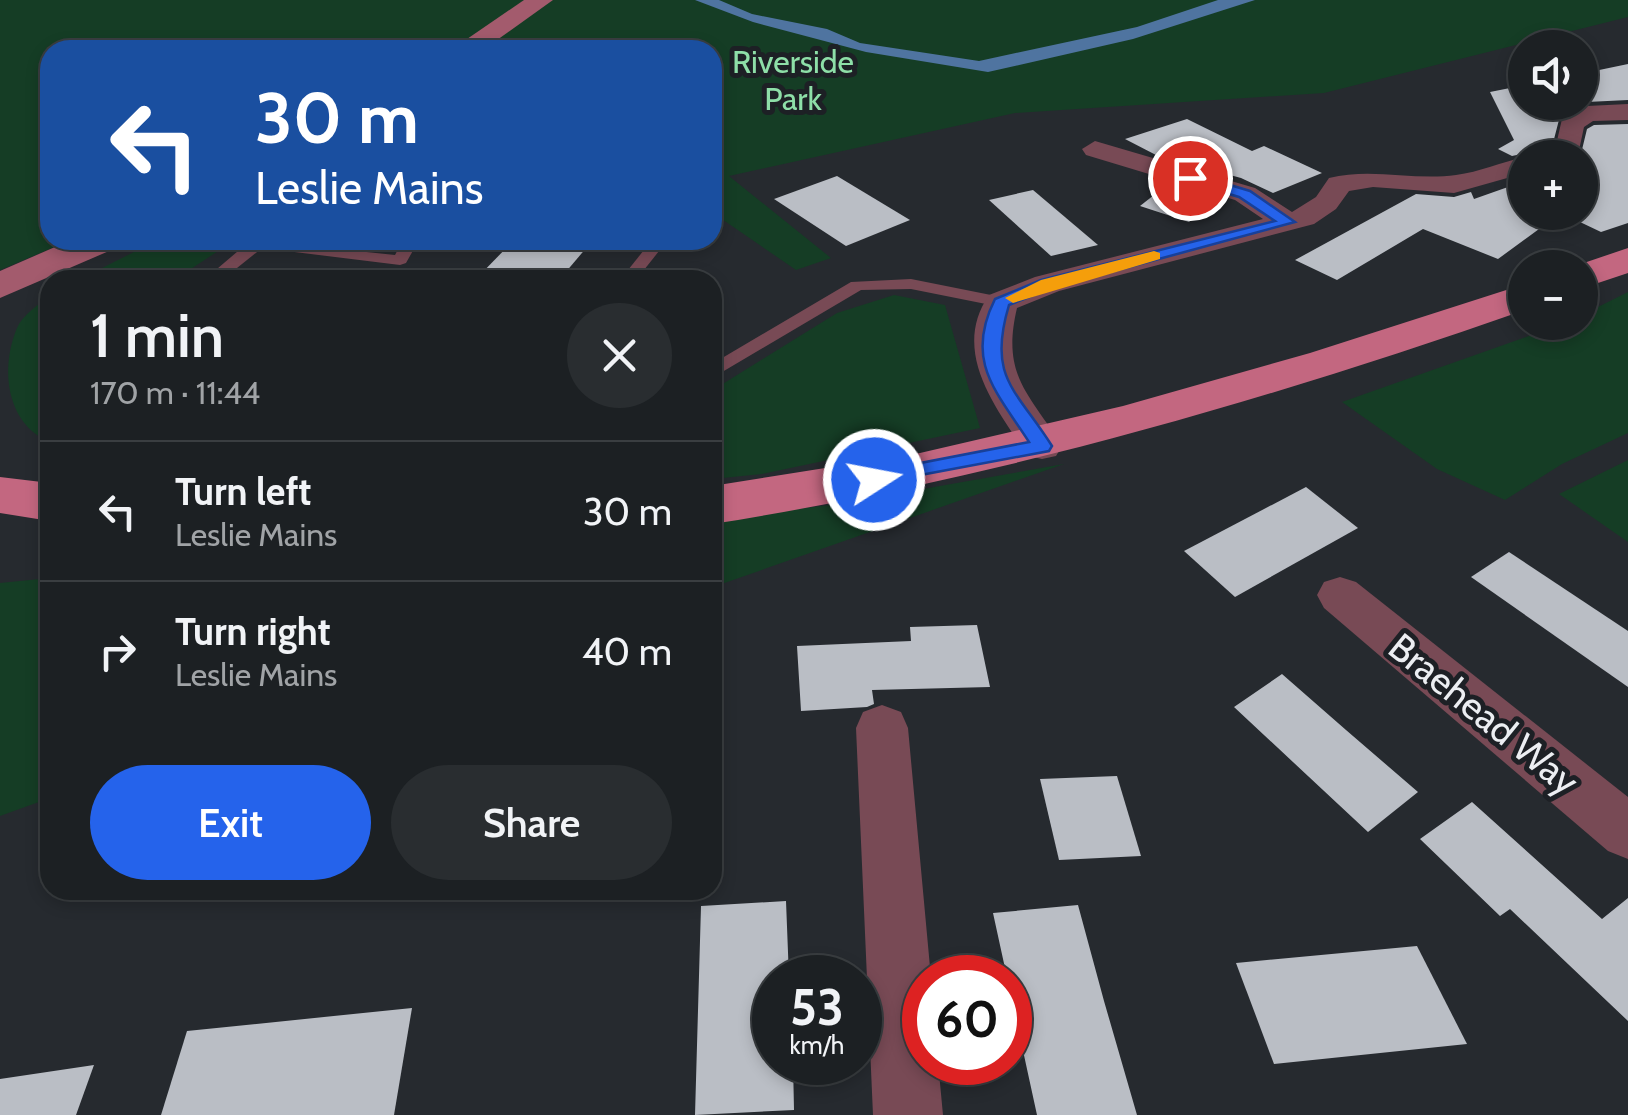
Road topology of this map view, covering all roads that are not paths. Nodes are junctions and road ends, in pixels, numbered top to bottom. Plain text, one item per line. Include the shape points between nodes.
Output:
1 (541, 0) edge
2 (480, 40) edge
3 (1628, 112) edge
4 (1570, 140) edge
5 (1094, 150) dead end
6 (1508, 170) edge
7 (1454, 184) junction
8 (1486, 203) dead end
9 (1287, 222) junction
10 (81, 250) edge
11 (250, 250) edge
12 (322, 250) edge
13 (406, 250) edge
14 (651, 250) edge
15 (1628, 260) edge
16 (46, 267) junction
17 (42, 270) edge
18 (225, 270) edge
19 (636, 270) edge
20 (40, 271) edge
21 (1598, 271) edge
22 (0, 286) edge
23 (0, 301) edge
24 (1002, 302) junction
25 (1508, 302) edge
26 (722, 366) edge
27 (1042, 446) junction
28 (0, 495) edge
29 (40, 501) edge
30 (722, 504) edge
31 (1340, 596) dead end
32 (882, 728) dead end
33 (1628, 832) edge
34 (908, 1115) edge

1 - 2 main road
3 - 4 street via 1578,118
5 - 9 street via 1244,194
6 - 7 street
7 - 8 street
7 - 9 street via 1354,180 1331,191 1316,213
9 - 24 street via 1046,284
10 - 16 main road
11 - 18 lane
12 - 13 lane via 400,260
14 - 19 lane
15 - 21 main road
16 - 17 main road
16 - 22 main road
20 - 23 main road
24 - 26 lane via 926,286 857,285
24 - 27 street via 990,338 992,370
25 - 27 main road
27 - 30 main road
28 - 29 main road
31 - 33 street, Braehead Way
32 - 34 street

